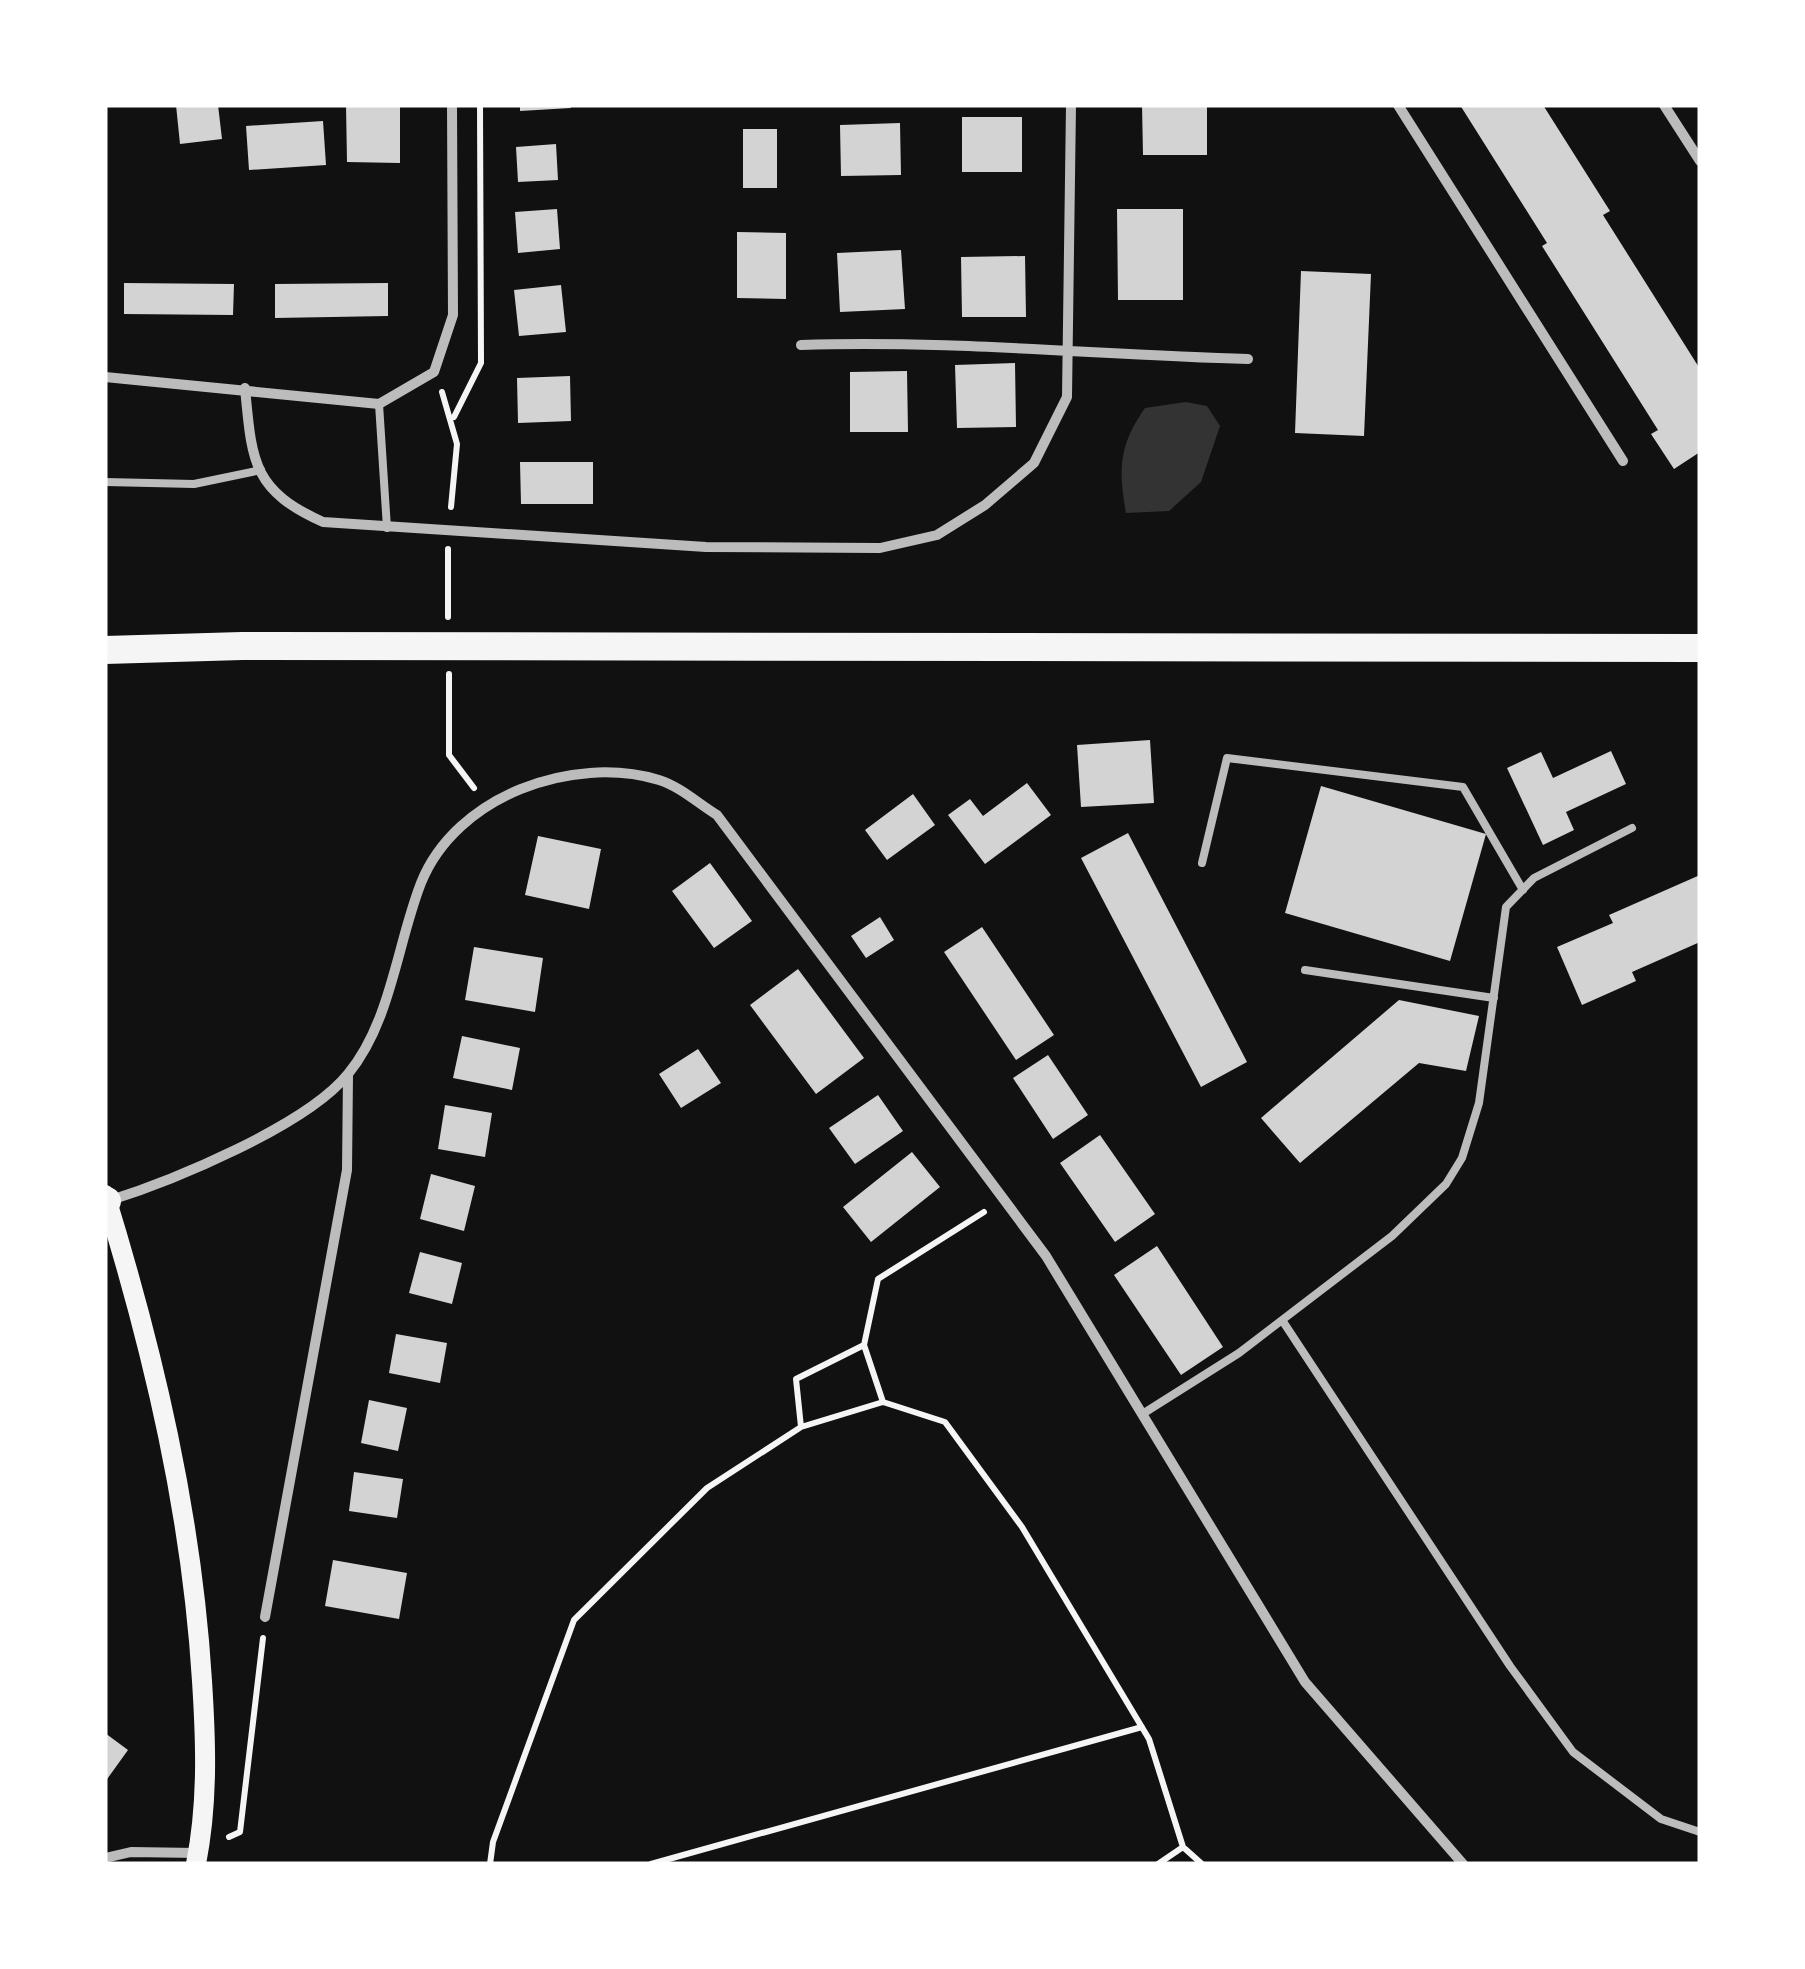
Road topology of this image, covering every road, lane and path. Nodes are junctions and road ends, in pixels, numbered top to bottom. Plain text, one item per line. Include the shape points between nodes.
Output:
1 (452, 105) edge
2 (1071, 105) edge
3 (1398, 105) edge
4 (1664, 105) edge
5 (1700, 161) edge
6 (801, 345) dead end
7 (1068, 354) junction
8 (1248, 359) dead end
9 (434, 372) junction
10 (105, 377) edge
11 (245, 388) junction
12 (380, 404) junction
13 (1623, 460) dead end
14 (261, 470) junction
15 (105, 482) edge
16 (386, 528) junction
17 (448, 534) junction
18 (1700, 648) edge
19 (105, 650) edge
20 (449, 755) dead end
21 (487, 806) junction
22 (1632, 828) dead end
23 (1202, 863) dead end
24 (1522, 890) junction
25 (1305, 970) dead end
26 (1494, 998) junction
27 (348, 1075) junction
28 (1004, 1199) junction
29 (106, 1200) edge
30 (1282, 1320) junction
31 (864, 1344) junction
32 (883, 1402) junction
33 (1144, 1413) junction
34 (801, 1426) junction
35 (265, 1616) joint
36 (1142, 1726) junction
37 (1700, 1832) edge
38 (1184, 1847) junction
39 (105, 1858) edge
40 (197, 1858) edge
41 (490, 1864) edge
42 (651, 1864) edge
43 (1158, 1864) edge
44 (1202, 1864) edge
45 (1462, 1864) edge

1 - 9 street via 453,315
2 - 7 street
3 - 13 street
4 - 5 street
6 - 7 street via 950,344
7 - 8 street
7 - 17 street via 1068,397 1034,463 937,535 880,548
9 - 12 street
9 - 17 path via 457,444
10 - 11 street
11 - 12 street
11 - 14 street via 252,455
12 - 16 lane
14 - 15 lane via 194,484
14 - 16 street via 282,504 323,522
16 - 17 street
18 - 19 highway
20 - 21 path
21 - 27 street via 446,840 422,879 380,1014
21 - 28 street via 544,779 607,773 660,780 718,815
22 - 24 lane
23 - 24 lane via 1228,758 1463,788
24 - 26 lane via 1506,907
25 - 26 lane
26 - 30 lane via 1479,1103 1462,1158 1446,1184 1392,1236
27 - 29 street via 286,1122 165,1183
27 - 35 street via 347,1170
28 - 31 path via 878,1280
28 - 33 street
29 - 40 main road via 158,1387 196,1580 208,1772
30 - 33 lane
30 - 37 lane via 1573,1752 1661,1819
31 - 32 path
31 - 34 path via 796,1379
32 - 34 path
32 - 36 path via 945,1422 1022,1527
33 - 45 street via 1305,1682
34 - 41 path via 707,1488 574,1620
35 - 40 path via 240,1832
36 - 38 path
36 - 42 path
38 - 43 path
38 - 44 path
39 - 40 street via 131,1852

